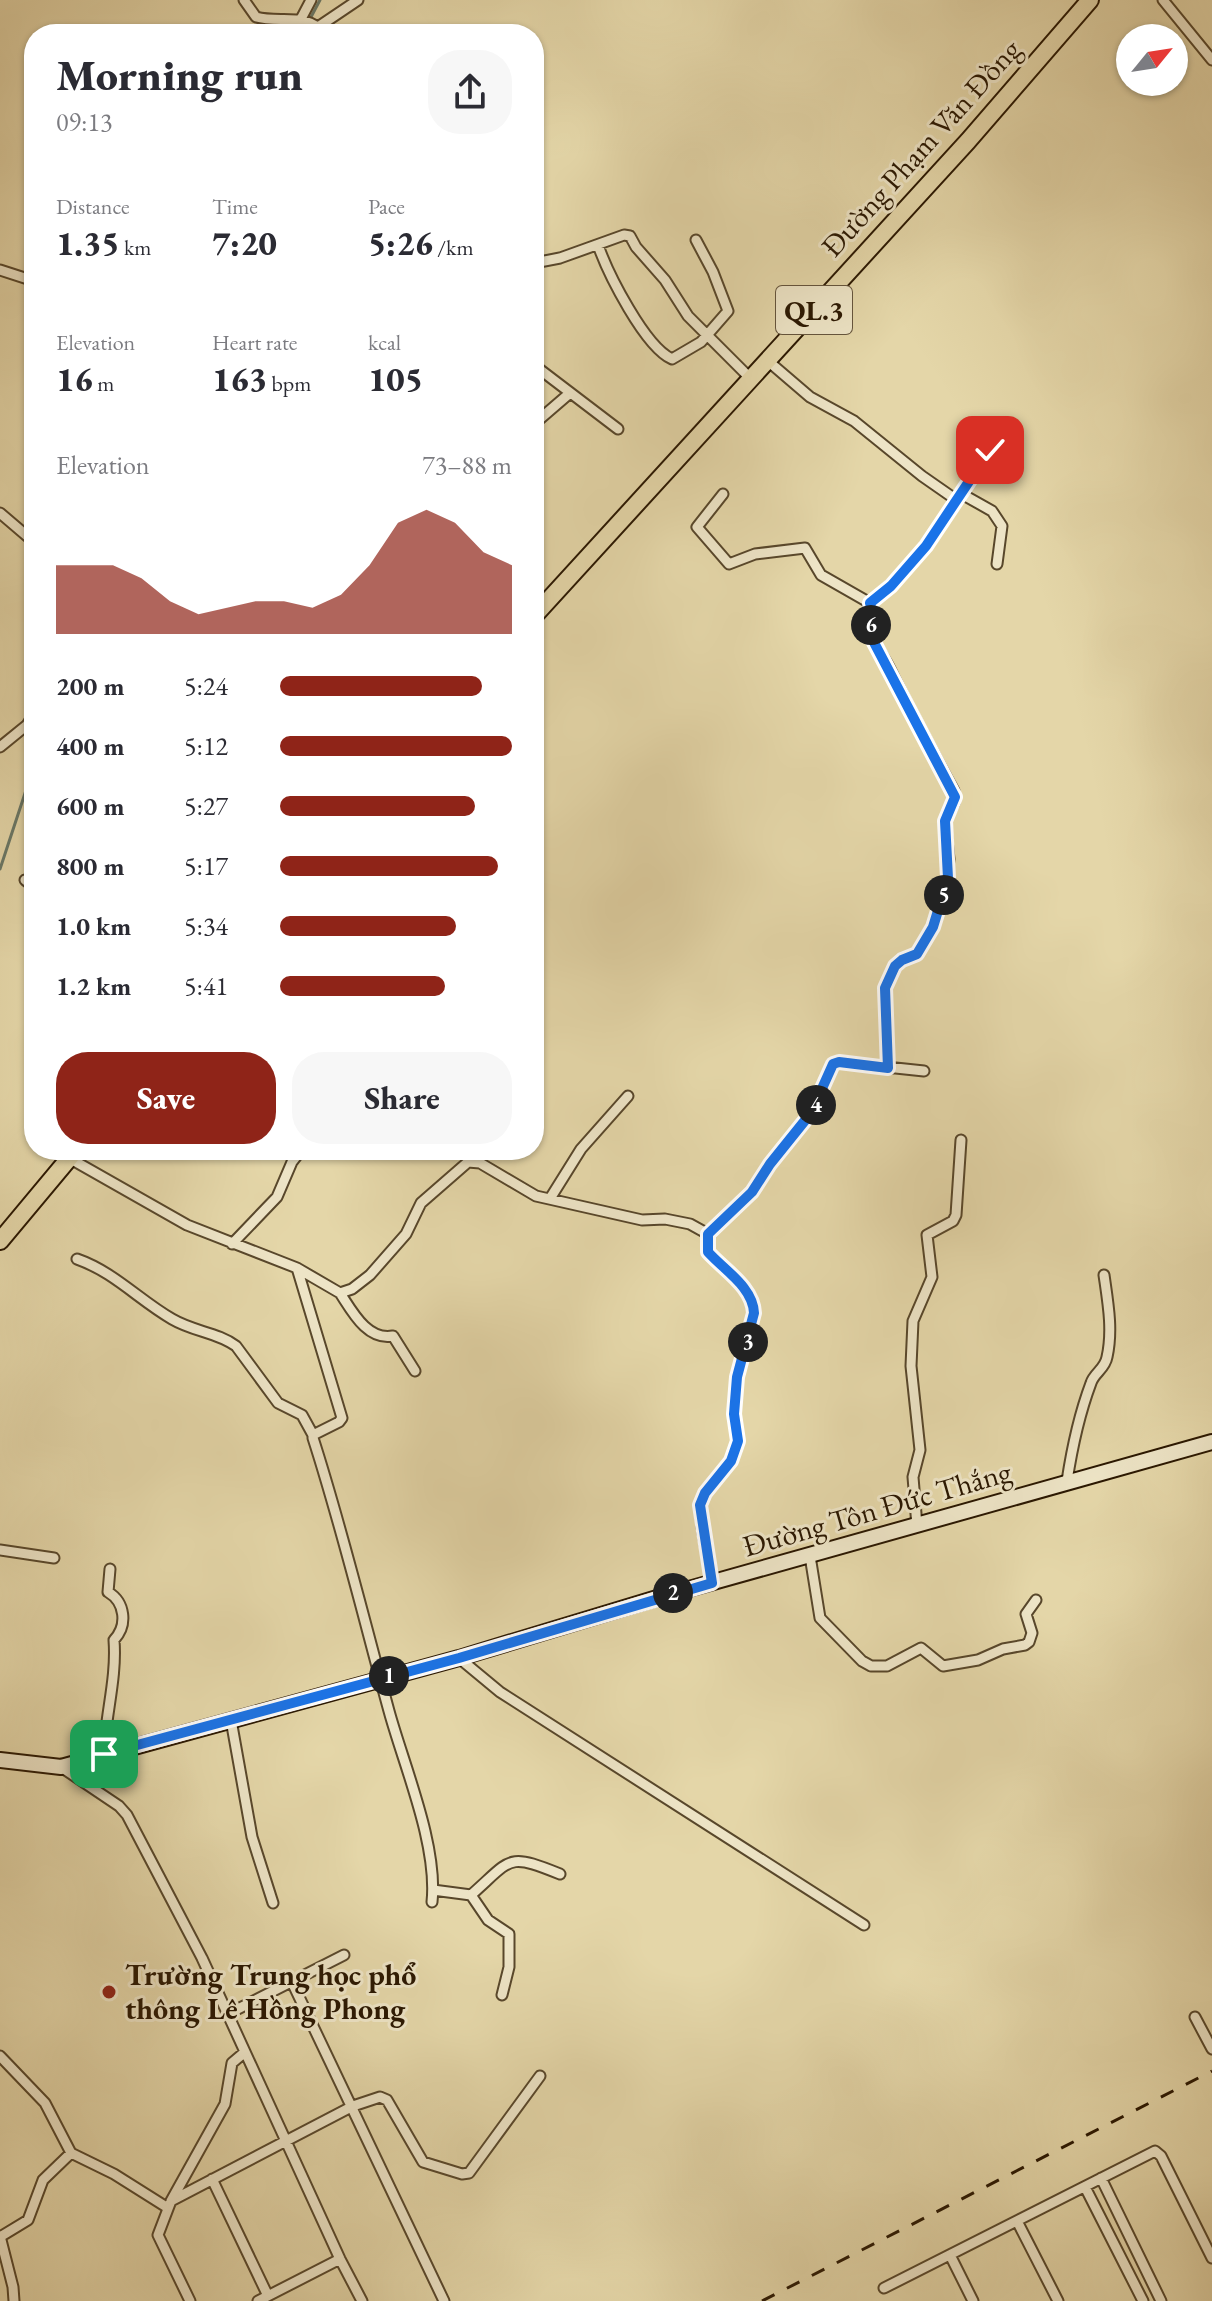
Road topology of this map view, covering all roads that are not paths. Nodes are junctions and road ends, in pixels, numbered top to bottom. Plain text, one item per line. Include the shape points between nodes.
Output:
1 (244, 0) edge
2 (311, 0) edge
3 (358, 0) edge
4 (1163, 0) edge
5 (1086, 1) edge
6 (305, 24) edge
7 (312, 24) edge
8 (314, 24) edge
9 (1212, 60) edge
10 (696, 240) dead end
11 (598, 245) junction
12 (544, 261) edge
13 (0, 270) edge
14 (24, 278) edge
15 (707, 334) junction
16 (768, 361) junction
17 (544, 373) edge
18 (751, 379) junction
19 (570, 393) junction
20 (544, 415) edge
21 (977, 424) dead end
22 (618, 429) dead end
23 (723, 494) dead end
24 (957, 496) junction
25 (0, 513) edge
26 (24, 533) edge
27 (997, 564) dead end
28 (870, 603) junction
29 (544, 605) edge
30 (24, 727) edge
31 (0, 747) edge
32 (888, 1068) junction
33 (924, 1071) dead end
34 (628, 1096) dead end
35 (961, 1140) dead end
36 (67, 1160) edge
37 (81, 1160) edge
38 (294, 1160) edge
39 (551, 1197) junction
40 (708, 1234) junction
41 (0, 1241) edge
42 (232, 1244) junction
43 (77, 1259) dead end
44 (297, 1268) junction
45 (1104, 1275) dead end
46 (340, 1293) junction
47 (415, 1371) dead end
48 (313, 1435) junction
49 (1211, 1446) edge
50 (1067, 1481) junction
51 (917, 1526) junction
52 (0, 1550) edge
53 (810, 1556) junction
54 (54, 1558) dead end
55 (110, 1569) dead end
56 (712, 1583) junction
57 (1036, 1600) dead end
58 (459, 1658) junction
59 (380, 1678) junction
60 (231, 1720) junction
61 (104, 1754) junction
62 (0, 1760) edge
63 (61, 1767) junction
64 (560, 1874) dead end
65 (433, 1890) junction
66 (471, 1895) junction
67 (432, 1902) dead end
68 (273, 1903) dead end
69 (864, 1925) dead end
70 (344, 1955) dead end
71 (291, 1980) junction
72 (502, 1995) dead end
73 (228, 2014) junction
74 (1195, 2017) dead end
75 (1212, 2049) edge
76 (245, 2052) junction
77 (0, 2056) edge
78 (540, 2076) dead end
79 (353, 2106) junction
80 (286, 2140) junction
81 (71, 2153) junction
82 (1101, 2178) junction
83 (212, 2179) junction
84 (1085, 2187) junction
85 (169, 2204) junction
86 (1017, 2221) junction
87 (0, 2236) edge
88 (950, 2255) junction
89 (1212, 2258) edge
90 (340, 2259) junction
91 (1153, 2285) junction
92 (884, 2288) dead end
93 (1141, 2297) edge
94 (263, 2298) edge
95 (14, 2301) edge
96 (190, 2301) edge
97 (362, 2301) edge
98 (444, 2301) edge
99 (973, 2301) edge
100 (1058, 2301) edge
101 (1161, 2301) edge

1 - 6 street via 256,17
2 - 7 street
3 - 8 street
4 - 9 street
5 - 16 highway, Đường Phạm Văn Đồng / QL.3 via 974,134
10 - 15 street via 728,311
11 - 12 street
11 - 15 street via 630,236
11 - 15 street via 615,286 668,358
13 - 14 street
15 - 18 street
16 - 18 highway, Đường Phạm Văn Đồng / QL.3
16 - 24 street via 810,397 854,421 922,476
17 - 19 street
18 - 29 highway, Đường Phạm Văn Đồng / QL.3
19 - 20 street
19 - 22 street
21 - 24 street via 990,450
23 - 28 street via 697,527 729,564 755,554 805,548 821,575
24 - 27 street via 992,511 998,519 1002,532
24 - 28 street via 926,546
25 - 26 street
28 - 32 street via 868,631 955,797 945,821 948,878 933,927 917,954 895,966 885,988
30 - 31 street
32 - 33 street
32 - 40 street via 833,1064 811,1113 752,1192
34 - 39 street via 581,1149
35 - 51 street via 956,1215 927,1235 932,1277 913,1321 912,1378 920,1450 913,1477
36 - 41 highway
37 - 42 street via 171,1217
38 - 42 street via 277,1197
39 - 40 street via 642,1220 690,1224
39 - 46 street via 536,1196 480,1163 468,1162 421,1203 406,1234 370,1275
40 - 56 street via 708,1252 754,1304 737,1377 738,1441 731,1461 700,1505
42 - 44 street
43 - 48 street via 116,1277 174,1320 236,1346 278,1403 302,1415
44 - 46 street
44 - 48 street via 342,1418
45 - 50 street via 1108,1353 1091,1380
46 - 47 street via 375,1335 393,1336
48 - 59 street
49 - 50 main road, Đường Tôn Đức Thắng
50 - 51 main road, Đường Tôn Đức Thắng
51 - 53 main road, Đường Tôn Đức Thắng
52 - 54 street
53 - 56 main road, Đường Tôn Đức Thắng
53 - 57 street via 820,1618 871,1666 887,1666 921,1648 943,1666 1025,1645 1032,1633 1026,1614
55 - 61 street via 108,1592 117,1598 123,1614 114,1640
56 - 58 main road, Đường Tôn Đức Thắng
58 - 59 main road, Đường Tôn Đức Thắng
58 - 69 street via 500,1692
59 - 60 main road, Đường Tôn Đức Thắng
59 - 65 street via 422,1822
60 - 61 main road, Đường Tôn Đức Thắng
60 - 68 street via 252,1837
61 - 63 main road, Đường Tôn Đức Thắng
62 - 63 main road, Đường Tôn Đức Thắng
63 - 73 street via 127,1815
64 - 66 street via 528,1861 512,1861
65 - 66 street
65 - 67 street
66 - 72 street via 488,1920 509,1934
70 - 71 street
71 - 73 street
71 - 79 street
73 - 76 street
74 - 75 street
76 - 80 street
76 - 85 street via 232,2063 225,2104
77 - 81 street via 45,2103
78 - 79 street via 469,2173 423,2162 387,2100 380,2097
79 - 80 street
79 - 98 street
80 - 83 street
80 - 90 street
81 - 85 street
81 - 87 street via 43,2180 28,2220
82 - 84 street
82 - 89 street via 1153,2151 1159,2153
82 - 91 street
83 - 85 street
83 - 94 street
84 - 86 street
84 - 93 street
85 - 96 street via 158,2235
86 - 88 street
86 - 100 street
87 - 95 street
88 - 92 street
88 - 99 street
90 - 94 street
90 - 97 street
91 - 93 street
91 - 101 street

